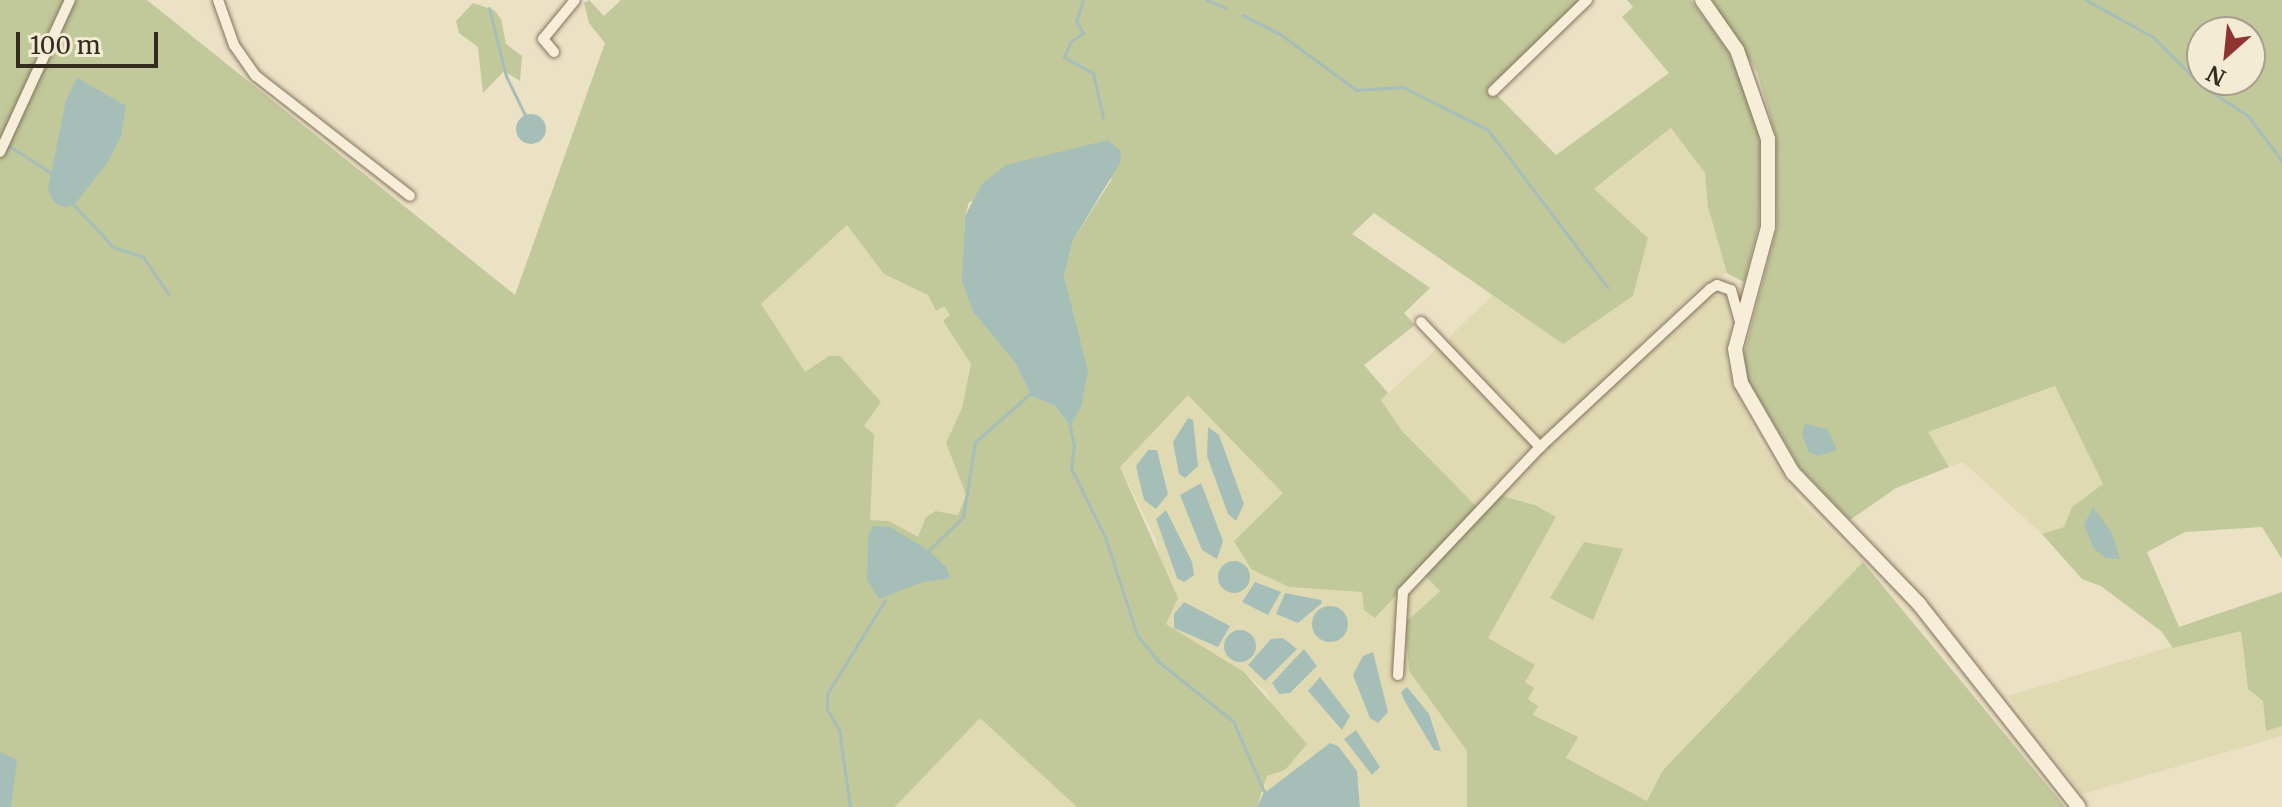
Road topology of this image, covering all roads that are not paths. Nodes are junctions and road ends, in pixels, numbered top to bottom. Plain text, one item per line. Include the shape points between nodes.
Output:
1 (70, 0) edge
2 (218, 0) edge
3 (575, 0) edge
4 (1587, 0) edge
5 (1702, 0) edge
6 (554, 52) dead end
7 (1493, 91) dead end
8 (0, 152) edge
9 (410, 196) dead end
10 (1421, 322) dead end
11 (1741, 326) junction
12 (1540, 447) junction
13 (1398, 675) dead end
14 (2079, 807) edge

1 - 8 street
2 - 9 street via 234,45 256,76
3 - 6 street via 543,39
4 - 7 street
5 - 11 main road via 1737,50 1768,139 1768,227
10 - 12 street
11 - 12 street via 1731,290 1717,285 1710,289
11 - 14 main road via 1735,349 1738,372 1793,473 1919,604
12 - 13 street via 1403,592

